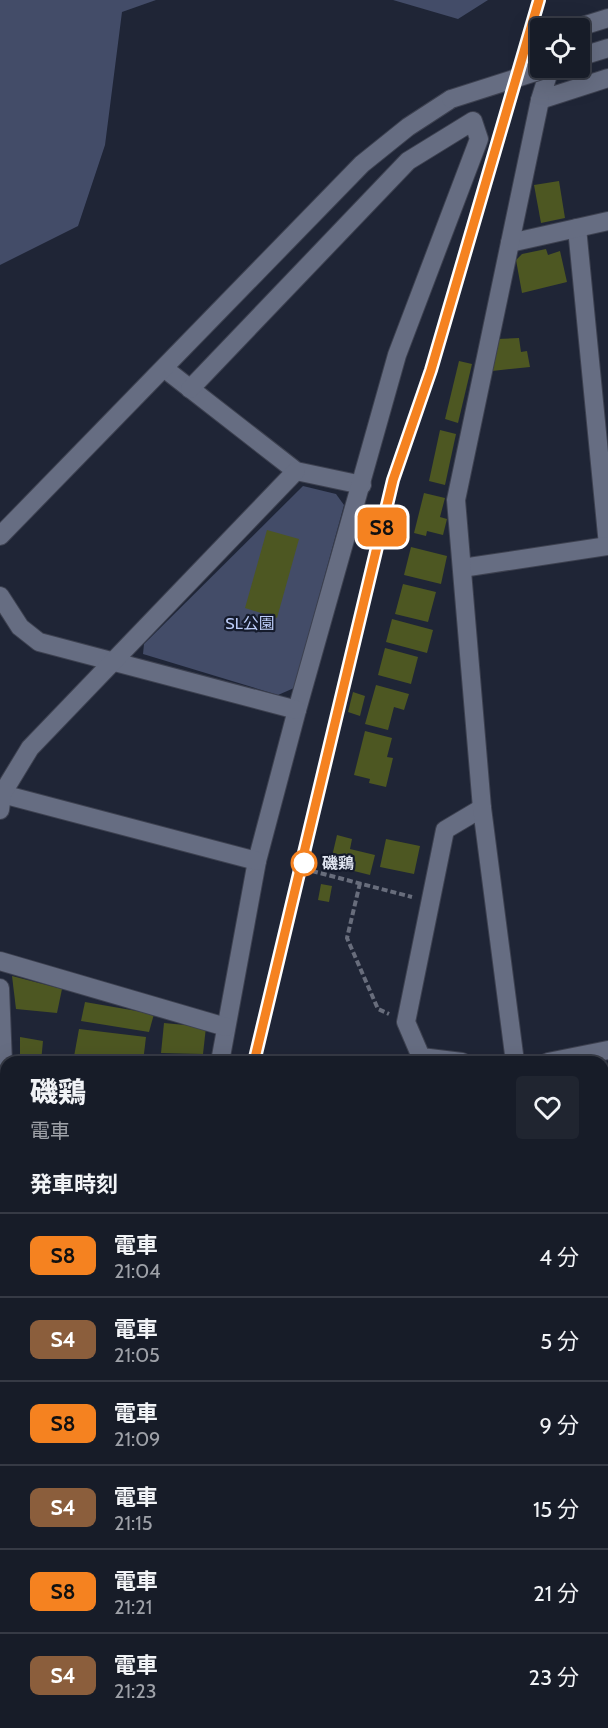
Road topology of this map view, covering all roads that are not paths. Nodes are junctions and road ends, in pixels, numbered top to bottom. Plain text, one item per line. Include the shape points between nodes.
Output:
1 (608, 18) edge
2 (590, 24) edge
3 (608, 48) edge
4 (590, 54) edge
5 (530, 74) edge
6 (546, 78) edge
7 (608, 78) edge
8 (540, 100) junction
9 (608, 221) edge
10 (577, 228) junction
11 (510, 243) junction
12 (165, 369) junction
13 (600, 369) edge
14 (190, 388) junction
15 (296, 471) junction
16 (362, 485) junction
17 (0, 536) edge
18 (608, 545) edge
19 (462, 568) junction
20 (0, 596) edge
21 (114, 663) junction
22 (297, 710) junction
23 (1, 802) edge
24 (482, 808) junction
25 (257, 861) junction
26 (0, 961) edge
27 (0, 988) edge
28 (226, 1027) junction
29 (608, 1050) edge
30 (3, 1056) edge
31 (221, 1056) edge
32 (421, 1056) edge
33 (513, 1056) edge
34 (578, 1056) edge

1 - 2 street
3 - 4 street
5 - 12 street, bridge via 451,99 362,164
6 - 8 street
7 - 8 street
8 - 11 street
9 - 10 street
10 - 11 street
10 - 13 street
11 - 19 street via 456,500
12 - 14 street
12 - 17 street
13 - 18 street
14 - 15 street
14 - 16 street via 408,161 473,121 479,139 397,355
15 - 16 street
15 - 21 street
16 - 22 street
18 - 19 street
19 - 24 street
20 - 21 street via 20,627 39,642
21 - 22 street
21 - 23 street via 30,748
22 - 25 street
23 - 25 street
24 - 32 street via 445,830 406,1022
24 - 33 street
25 - 28 street
26 - 28 street
27 - 30 street
28 - 31 street
29 - 34 street

